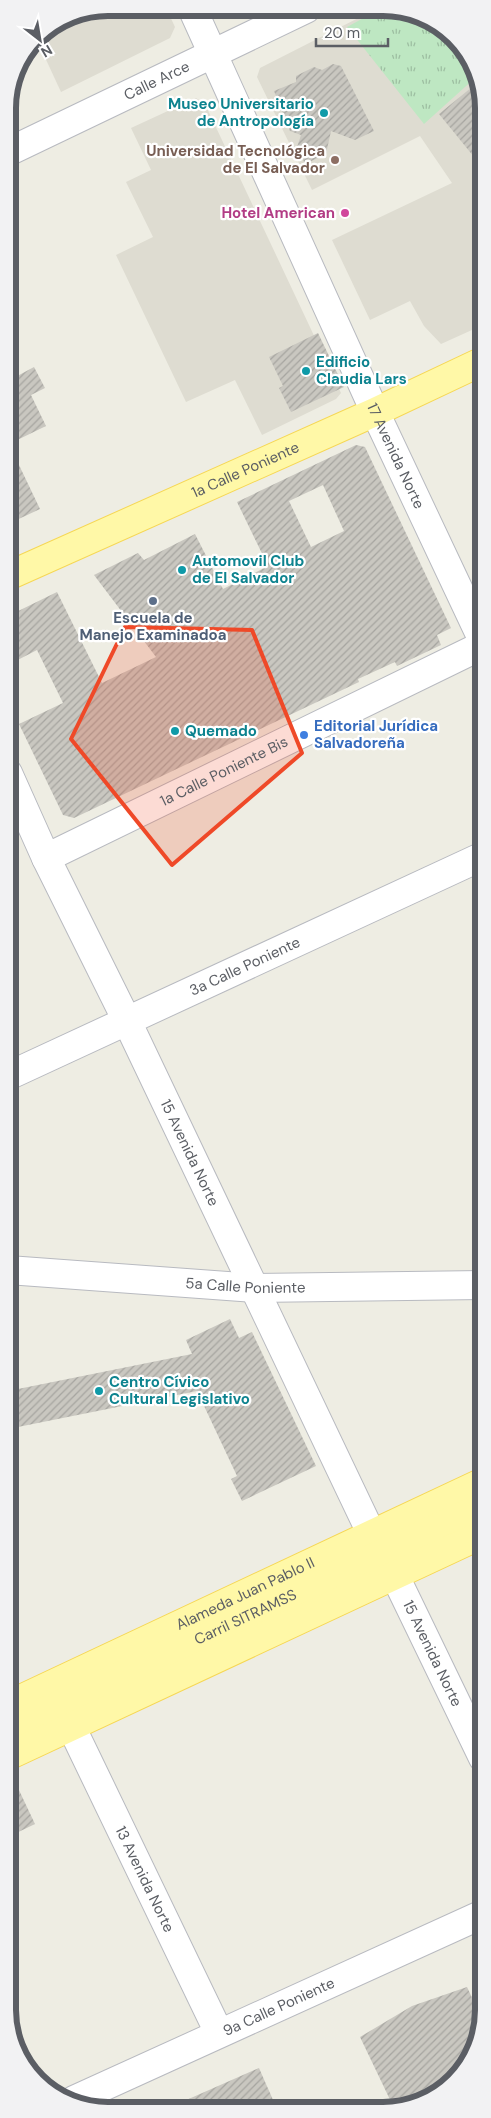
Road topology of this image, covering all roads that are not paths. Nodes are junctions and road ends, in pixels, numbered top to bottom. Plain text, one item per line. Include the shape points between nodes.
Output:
1 (196, 16) edge
2 (291, 16) edge
3 (213, 52) junction
4 (16, 148) edge
5 (475, 365) edge
6 (374, 412) junction
7 (16, 572) edge
8 (475, 624) edge
9 (475, 649) edge
10 (16, 791) edge
11 (46, 858) junction
12 (475, 860) edge
13 (127, 1021) junction
14 (16, 1072) edge
15 (16, 1271) edge
16 (475, 1285) edge
17 (256, 1288) junction
18 (475, 1486) edge
19 (475, 1510) edge
20 (371, 1533) junction
21 (475, 1538) edge
22 (395, 1576) junction
23 (16, 1701) edge
24 (16, 1724) edge
25 (71, 1726) junction
26 (475, 1741) edge
27 (16, 1752) edge
28 (475, 1918) edge
29 (219, 2033) junction
30 (80, 2097) edge

1 - 3 street, 17 Avenida Norte
2 - 3 street, Calle Arce
3 - 4 street, Calle Arce
3 - 6 street, 17 Avenida Norte
5 - 6 main road, 1a Calle Poniente
6 - 7 main road, 1a Calle Poniente
6 - 8 street, 17 Avenida Norte
9 - 11 street, 1a Calle Poniente Bis
10 - 11 street, 15 Avenida Norte
11 - 13 street, 15 Avenida Norte
12 - 13 street, 3a Calle Poniente
13 - 14 street, 3a Calle Poniente
13 - 17 street, 15 Avenida Norte
15 - 17 street, 5a Calle Poniente
16 - 17 street, 5a Calle Poniente
17 - 20 street, 15 Avenida Norte
18 - 20 main road, Alameda Juan Pablo II
19 - 24 main road, Carril SITRAMSS
20 - 23 main road, Alameda Juan Pablo II
21 - 22 main road
22 - 25 main road
22 - 26 street, 15 Avenida Norte
25 - 27 main road
25 - 29 street, 13 Avenida Norte
28 - 29 street, 9a Calle Poniente
29 - 30 street, 9a Calle Poniente

